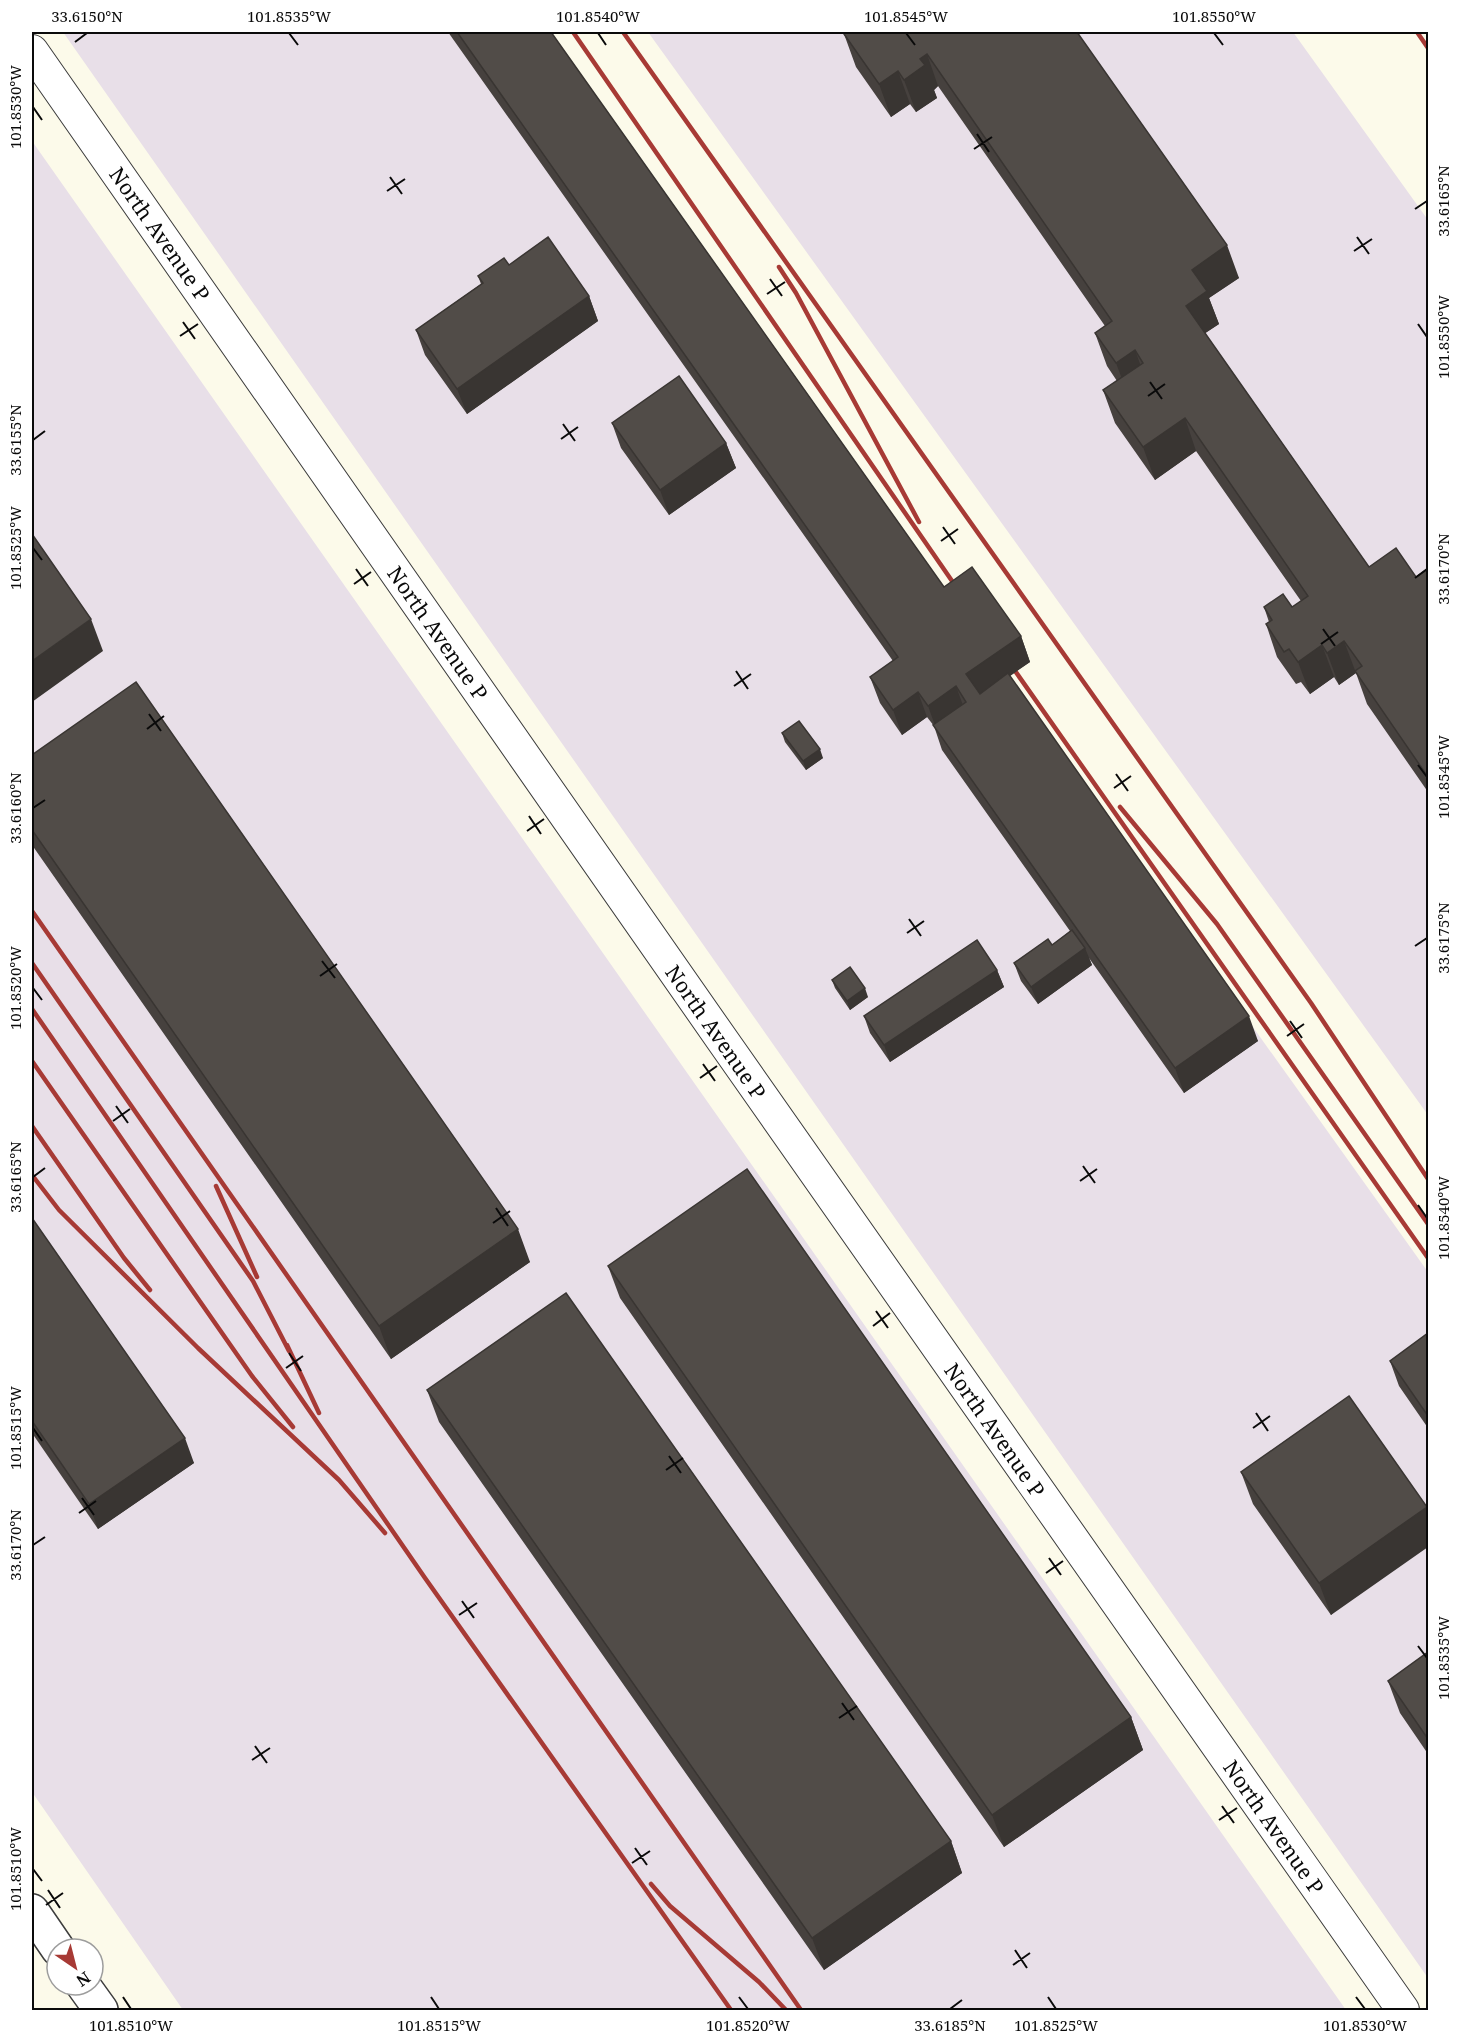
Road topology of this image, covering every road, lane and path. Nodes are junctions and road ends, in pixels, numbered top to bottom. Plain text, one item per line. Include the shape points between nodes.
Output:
1 (32, 51) edge
2 (32, 1911) edge
3 (50, 1937) edge
4 (92, 1997) edge
5 (101, 2010) edge
6 (1403, 2010) edge

1 - 6 street, North Avenue P
2 - 3 street
4 - 5 street

